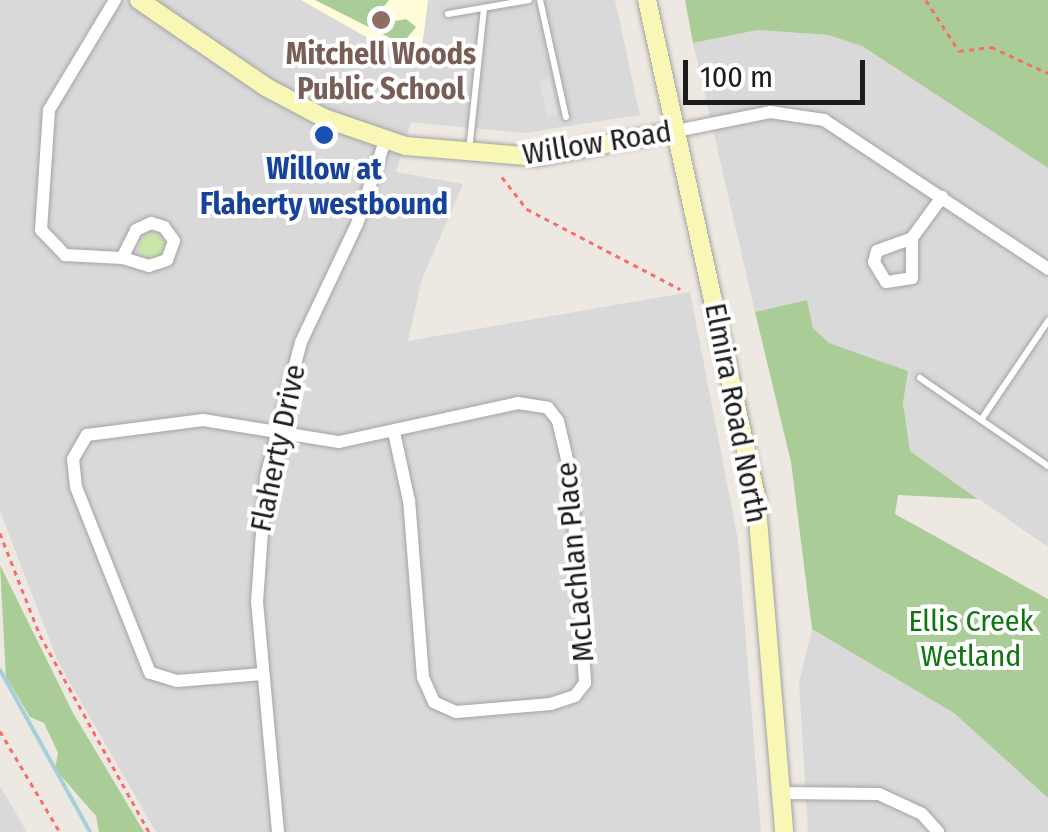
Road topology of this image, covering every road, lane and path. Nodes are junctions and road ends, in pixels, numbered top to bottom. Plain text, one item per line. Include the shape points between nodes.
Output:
1 (115, 0) edge
2 (139, 0) edge
3 (529, 0) edge
4 (540, 0) edge
5 (647, 0) edge
6 (926, 0) edge
7 (484, 8) junction
8 (448, 14) dead end
9 (1048, 73) edge
10 (566, 117) dead end
11 (676, 131) junction
12 (385, 141) junction
13 (468, 155) junction
14 (502, 177) dead end
15 (942, 197) junction
16 (912, 238) dead end
17 (122, 258) dead end
18 (1048, 269) edge
19 (680, 289) dead end
20 (1048, 321) edge
21 (920, 378) dead end
22 (981, 420) junction
23 (276, 430) junction
24 (394, 432) junction
25 (1048, 466) edge
26 (0, 533) edge
27 (262, 674) junction
28 (0, 731) edge
29 (781, 792) junction
30 (60, 832) edge
31 (149, 832) edge
32 (278, 832) edge
33 (784, 832) edge
34 (938, 832) edge

1 - 17 street via 50,110 41,230 64,255
2 - 12 main road, Willow Road via 266,87
3 - 7 lane
4 - 10 lane
5 - 11 main road, Elmira Road North
6 - 9 path via 959,51 991,47
7 - 8 lane
7 - 13 lane
11 - 13 main road, Willow Road via 546,156
11 - 15 street, Willow Road via 770,112 824,120
11 - 29 main road, Elmira Road North via 756,496
12 - 13 main road, Willow Road
12 - 23 street, Flaherty Drive via 358,224 301,342
14 - 19 path via 527,209
15 - 16 street
15 - 18 street, Willow Road
20 - 22 lane
21 - 22 lane
22 - 25 lane
23 - 24 street, McLachlan Place via 338,442
23 - 27 street, Flaherty Drive via 259,526
23 - 27 street, McLachlan Place via 203,420 106,429 87,435 73,459 76,487 150,673 177,682
24 - 24 street, McLachlan Place via 534,402 558,421 571,476 587,664 576,696 456,712 434,702 424,677 408,501
26 - 31 path via 40,636
27 - 32 street, Flaherty Drive
28 - 30 path
29 - 33 main road, Elmira Road North
29 - 34 street via 879,794 922,814

